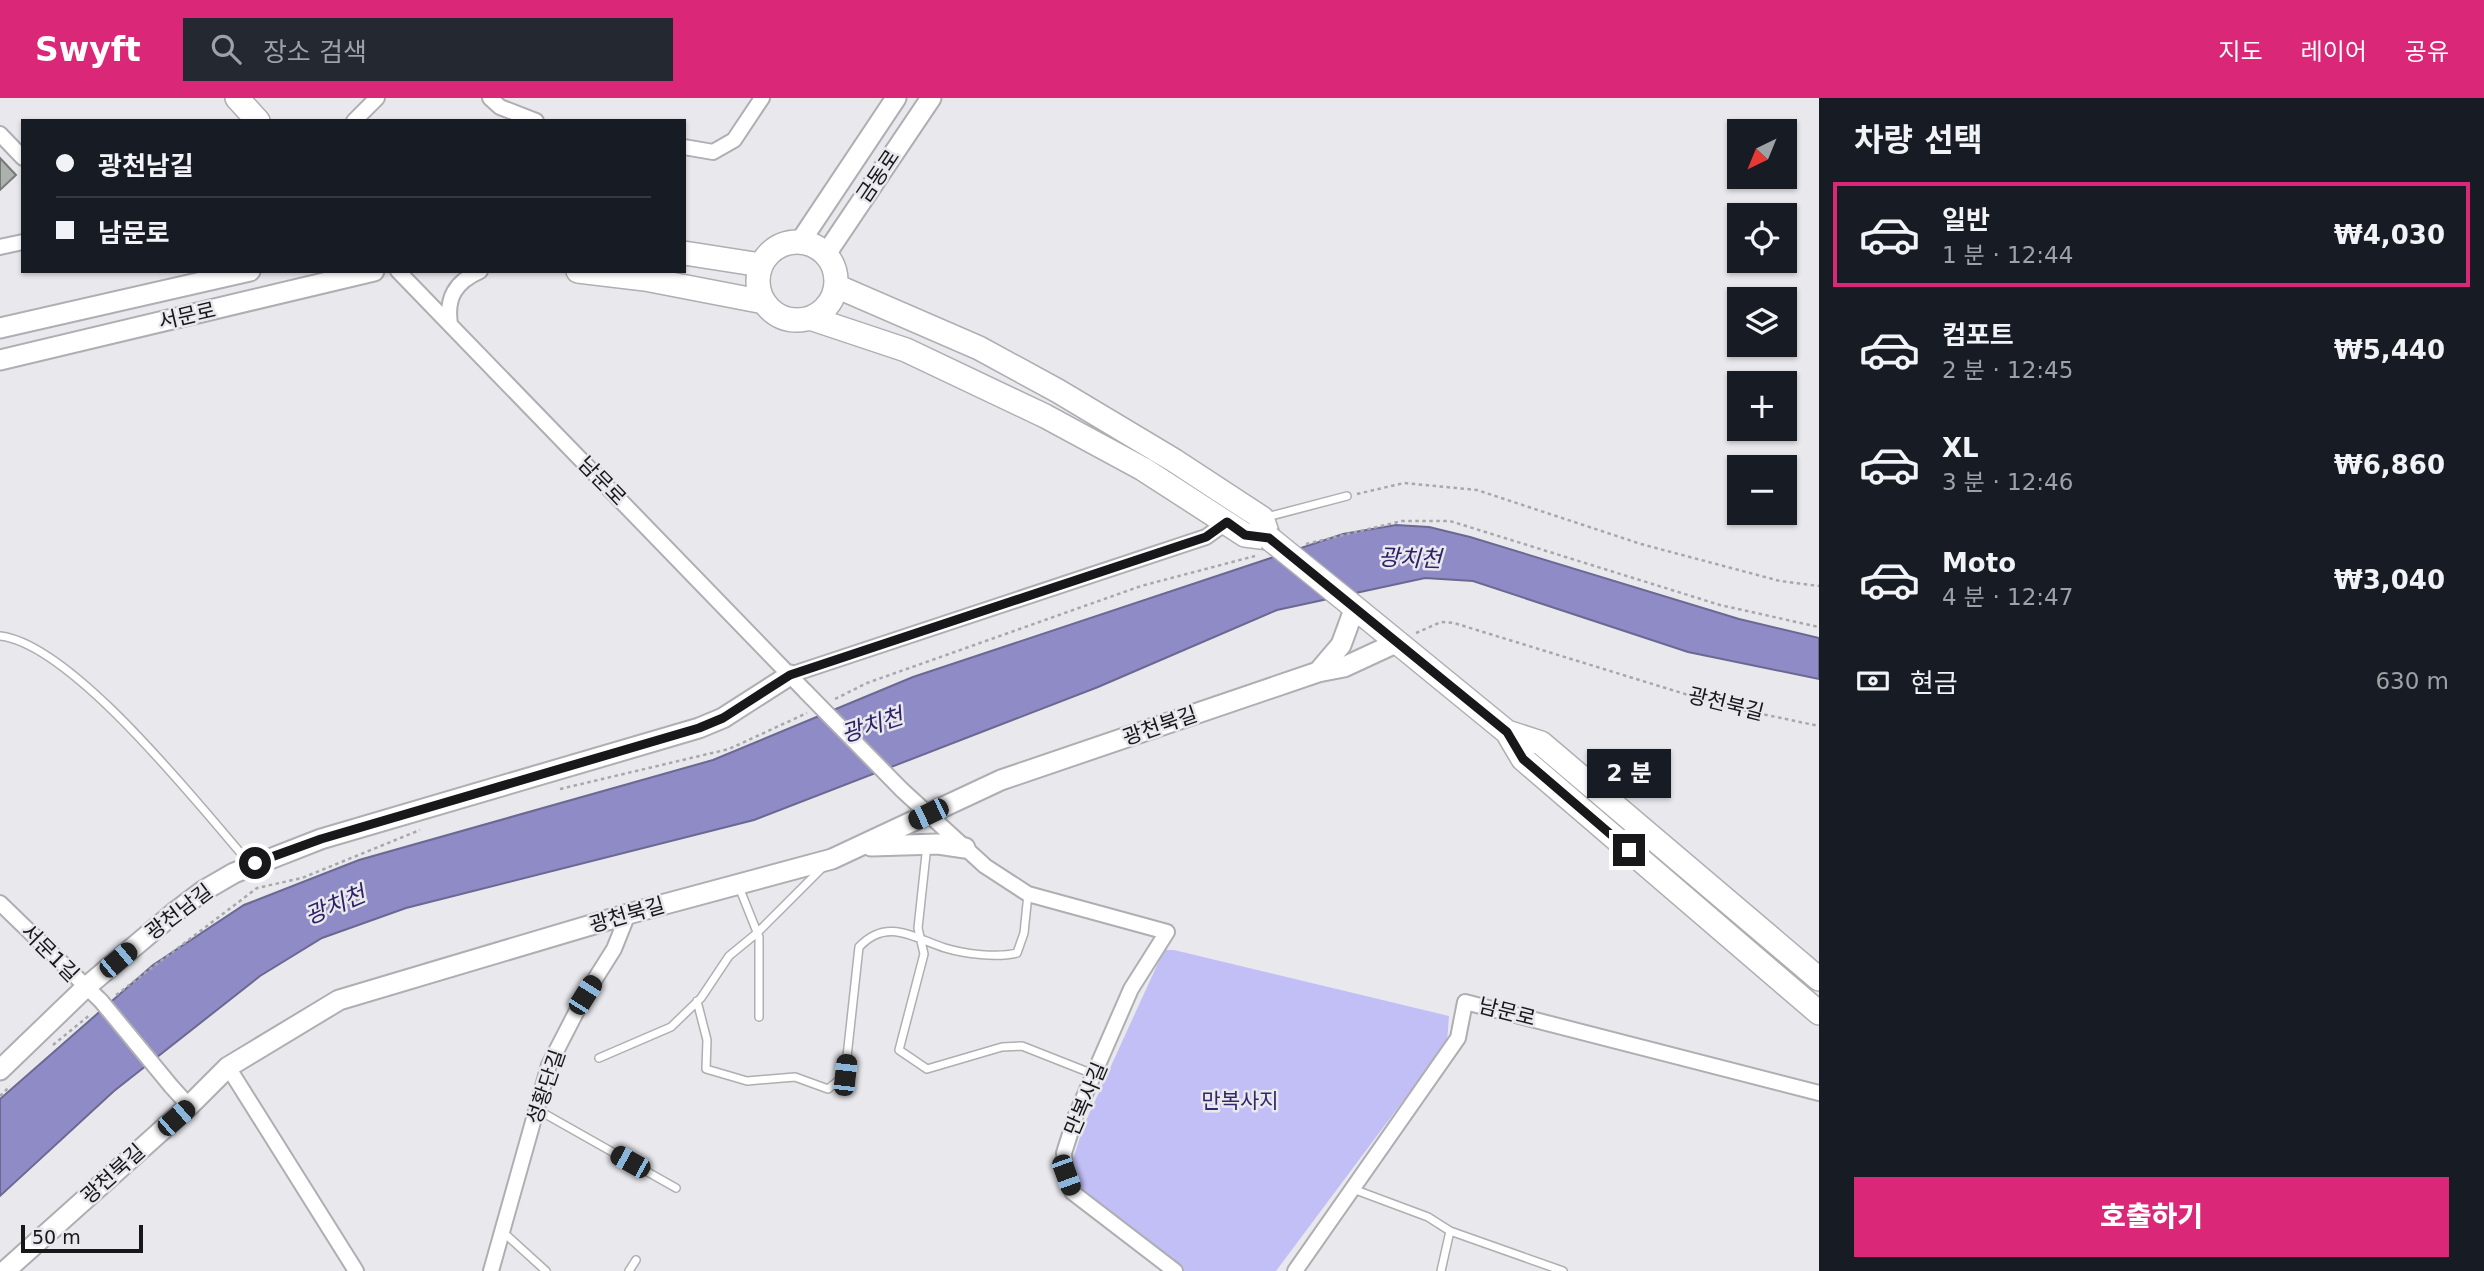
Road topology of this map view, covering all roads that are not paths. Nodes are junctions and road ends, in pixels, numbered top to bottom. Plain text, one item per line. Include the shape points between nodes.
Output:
1 (236, 98) edge
2 (377, 98) edge
3 (490, 98) edge
4 (762, 98) edge
5 (896, 98) edge
6 (931, 98) edge
7 (256, 119) edge
8 (356, 119) edge
9 (531, 119) edge
10 (0, 134) edge
11 (686, 147) edge
12 (21, 156) edge
13 (21, 242) edge
14 (800, 242) junction
15 (0, 247) edge
16 (686, 253) edge
17 (826, 254) junction
18 (761, 265) junction
19 (241, 273) edge
20 (365, 273) edge
21 (400, 273) edge
22 (477, 273) edge
23 (595, 273) edge
24 (836, 286) junction
25 (764, 302) junction
26 (810, 318) junction
27 (450, 324) junction
28 (0, 327) edge
29 (0, 360) edge
30 (1058, 391) junction
31 (1045, 416) junction
32 (1347, 496) road end
33 (1227, 522) junction
34 (1266, 537) junction
35 (1351, 605) junction
36 (0, 636) edge
37 (1398, 642) junction
38 (1318, 672) junction
39 (790, 675) junction
40 (1507, 732) junction
41 (928, 814) junction
42 (927, 844) junction
43 (863, 846) junction
44 (965, 848) junction
45 (832, 859) junction
46 (251, 865) junction
47 (737, 883) junction
48 (1028, 894) junction
49 (0, 903) edge
50 (628, 914) junction
51 (757, 933) junction
52 (922, 938) junction
53 (1819, 979) edge
54 (85, 988) junction
55 (697, 1001) junction
56 (1819, 1013) edge
57 (759, 1017) dead end
58 (599, 1058) dead end
59 (228, 1067) junction
60 (0, 1070) edge
61 (1095, 1075) junction
62 (1819, 1093) edge
63 (189, 1106) junction
64 (538, 1110) junction
65 (676, 1188) dead end
66 (1352, 1189) junction
67 (502, 1231) junction
68 (1450, 1231) junction
69 (636, 1260) dead end
70 (5, 1271) edge
71 (356, 1271) edge
72 (491, 1271) edge
73 (546, 1271) edge
74 (629, 1271) edge
75 (1175, 1271) edge
76 (1295, 1271) edge
77 (1441, 1271) edge
78 (1563, 1271) edge

1 - 7 main road
2 - 8 street
3 - 9 street
4 - 11 street via 734,140 713,152
5 - 14 street, 금동로
6 - 17 street, 금동로
10 - 12 street
13 - 15 street
14 - 17 main road
14 - 18 main road via 779,246
16 - 18 main road
17 - 24 main road
18 - 25 main road via 759,290
19 - 28 street, 서문로
20 - 29 street, 서문로
21 - 27 street, 남문로
22 - 27 street via 457,286 449,299
23 - 25 main road
24 - 26 main road via 830,303
24 - 30 main road via 979,348
25 - 26 main road via 784,318
26 - 31 main road via 905,350
27 - 39 street, 남문로
30 - 31 main road
30 - 34 main road via 1175,461
31 - 33 main road via 1143,469
32 - 34 lane
33 - 34 main road via 1245,535
33 - 39 street via 1206,537
34 - 35 main road, bridge
35 - 37 main road
35 - 38 street via 1341,645
36 - 46 lane via 32,645 121,718
37 - 38 street, 광천북길 via 1344,667
37 - 40 main road
38 - 41 street, 광천북길 via 1002,780
39 - 41 street, 남문로, bridge
39 - 46 street, 광천남길 via 699,728 321,839
40 - 53 main road via 1541,743
40 - 56 main road via 1523,759
41 - 43 street, 광천북길
41 - 44 street
42 - 43 street
42 - 44 street
42 - 52 lane via 918,928
43 - 45 street, 광천북길
44 - 48 street
45 - 47 street, 광천북길
45 - 51 lane
46 - 54 street, 광천남길 via 203,891
47 - 50 street, 광천북길
47 - 51 lane
48 - 52 lane via 1017,953 1004,957 947,948
48 - 61 street, 만복사길 via 1167,932 1131,989
49 - 54 street, 서문1길
50 - 59 street, 광천북길 via 339,1000
50 - 64 street, 성황단길 via 614,949 549,1065
51 - 55 lane via 729,956
51 - 57 lane
52 - 55 lane via 885,930 859,947 845,1075 828,1089 796,1077 747,1081 706,1069 708,1040
52 - 61 lane via 924,954 899,1051 927,1069 1002,1047 1022,1046
54 - 60 street, 광천남길
54 - 63 street, 서문1길, bridge via 103,1003
55 - 58 lane via 671,1027
59 - 63 street, 광천북길
59 - 71 street
61 - 75 street, 만복사길 via 1064,1153 1072,1192
62 - 66 street, 남문로 via 1465,1002 1458,1038
63 - 70 street, 광천북길
64 - 65 lane
64 - 67 street, 성황단길
66 - 68 lane via 1429,1217
66 - 76 street, 남문로
67 - 72 street, 성황단길
67 - 73 lane
68 - 77 lane
68 - 78 lane
69 - 74 lane

